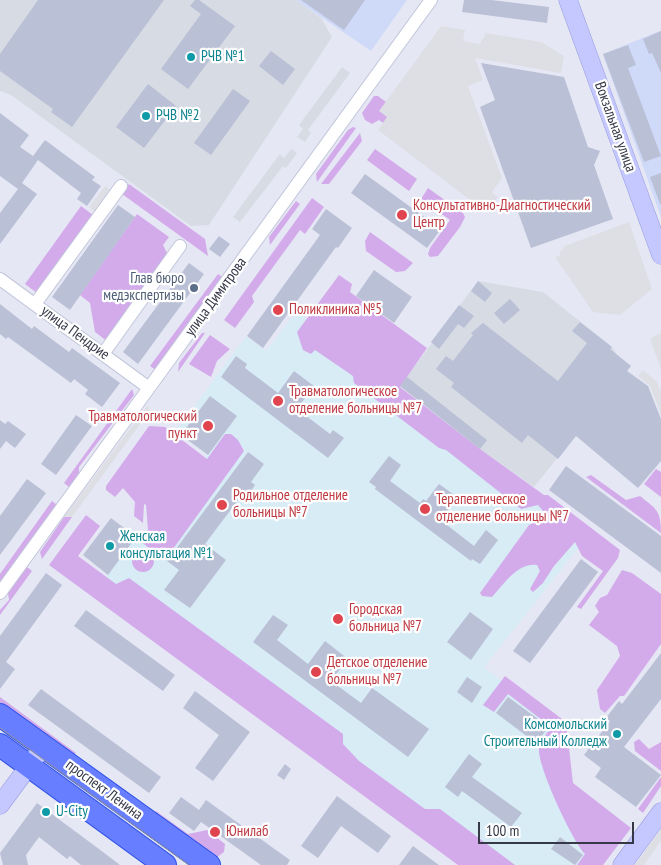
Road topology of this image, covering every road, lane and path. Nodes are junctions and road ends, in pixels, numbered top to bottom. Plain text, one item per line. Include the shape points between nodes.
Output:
1 (431, 0) edge
2 (568, 0) edge
3 (121, 186) dead end
4 (180, 246) dead end
5 (661, 255) edge
6 (0, 278) edge
7 (35, 304) junction
8 (102, 354) junction
9 (149, 388) junction
10 (0, 593) edge
11 (0, 715) edge
12 (0, 745) edge
13 (43, 746) junction
14 (28, 766) junction
15 (0, 805) edge
16 (661, 812) edge
17 (165, 865) edge
18 (209, 865) edge
19 (622, 865) edge

1 - 9 street, улица Димитрова
2 - 5 street, Вокзальная улица
3 - 7 street
4 - 8 street
6 - 7 street, улица Пендрие
7 - 8 street, улица Пендрие
8 - 9 street, улица Пендрие
9 - 10 street, улица Димитрова
11 - 13 highway, проспект Ленина
12 - 14 highway, проспект Ленина
13 - 14 street
13 - 18 highway, проспект Ленина
14 - 15 street
14 - 17 highway, проспект Ленина
16 - 19 street

